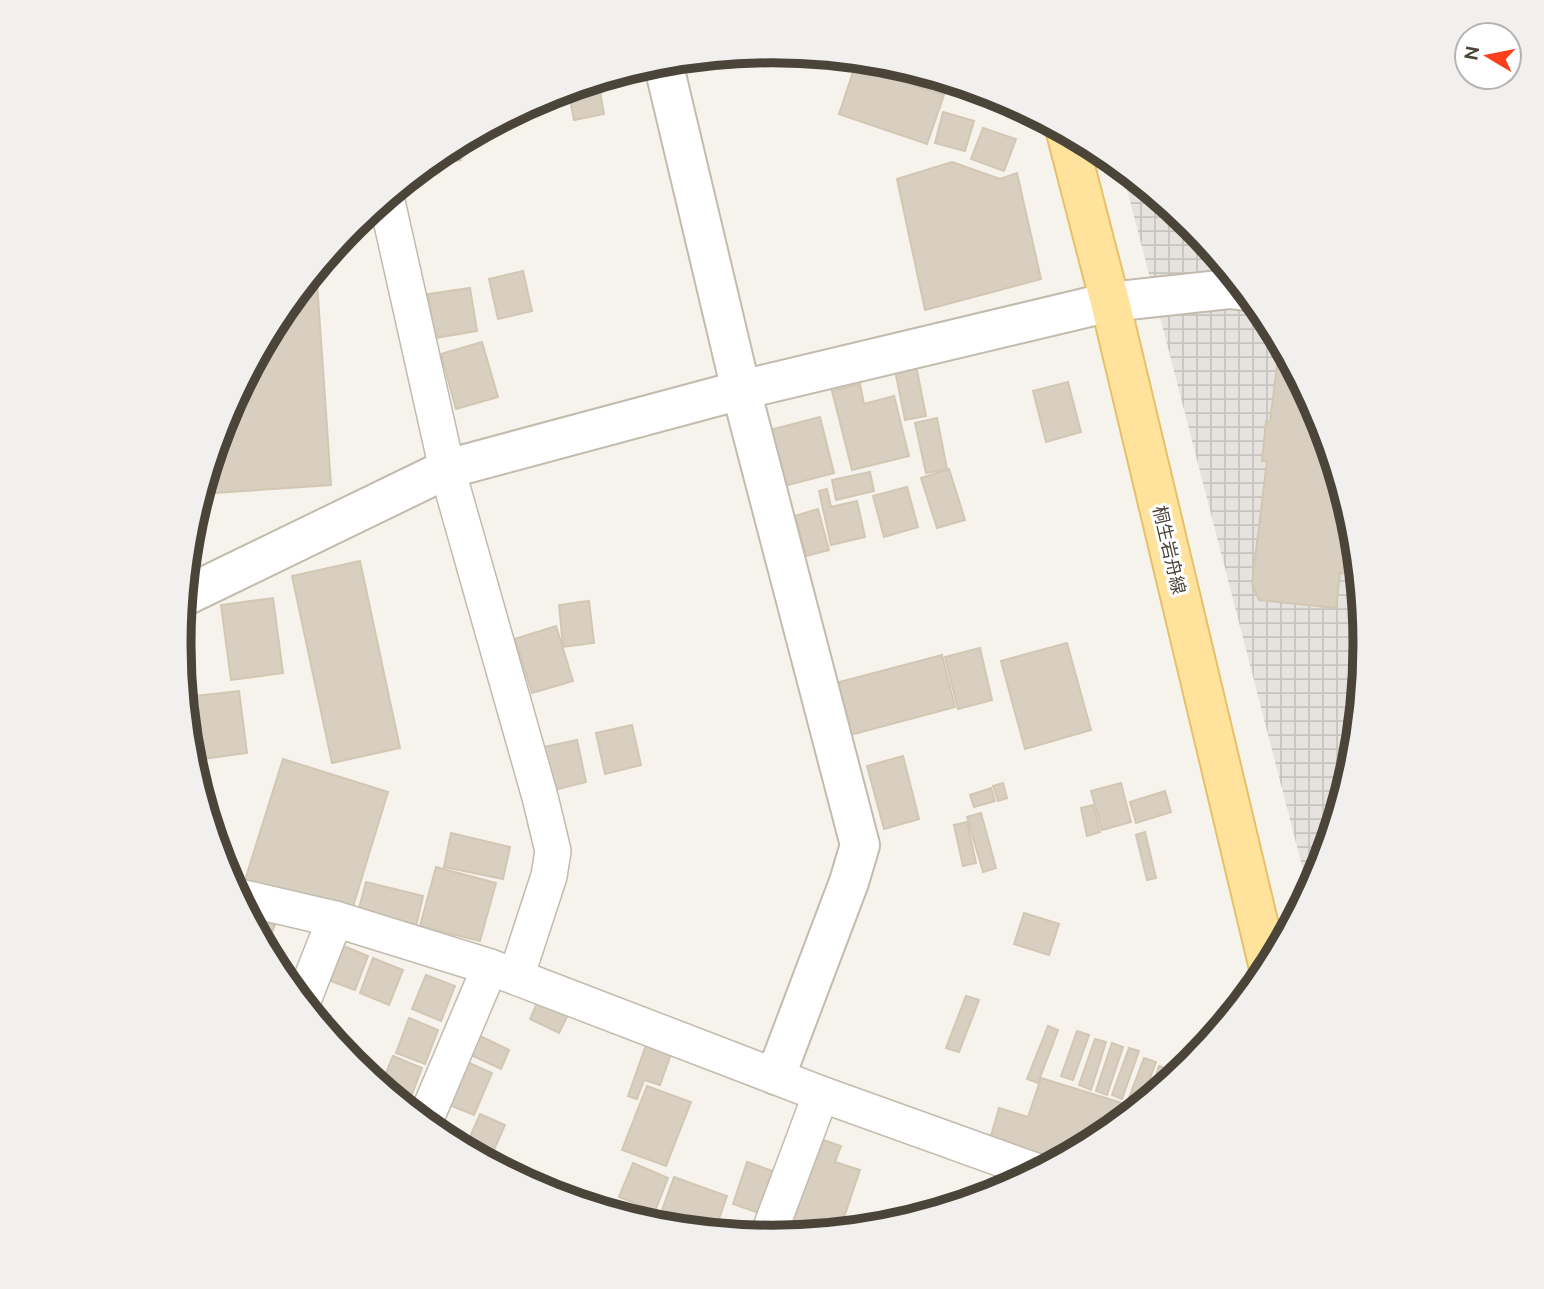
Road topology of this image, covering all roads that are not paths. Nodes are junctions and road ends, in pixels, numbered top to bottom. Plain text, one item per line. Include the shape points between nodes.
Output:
1 (666, 73) edge
2 (1069, 145) edge
3 (388, 208) edge
4 (1232, 289) edge
5 (1110, 302) junction
6 (741, 390) junction
7 (447, 469) junction
8 (193, 592) edge
9 (249, 899) edge
10 (335, 919) junction
11 (1265, 952) edge
12 (503, 972) junction
13 (306, 992) edge
14 (776, 1075) junction
15 (821, 1094) junction
16 (429, 1114) edge
17 (1026, 1168) edge
18 (772, 1226) edge

1 - 6 street
2 - 5 main road, 桐生岩舟線
3 - 7 street
4 - 5 street
5 - 6 street
5 - 11 main road, 桐生岩舟線
6 - 7 street
6 - 14 street via 860,845
7 - 8 street
7 - 12 street via 553,851 549,876
9 - 10 street
10 - 12 street
10 - 13 street
12 - 14 street
12 - 16 street
14 - 15 street
15 - 17 street
15 - 18 street

